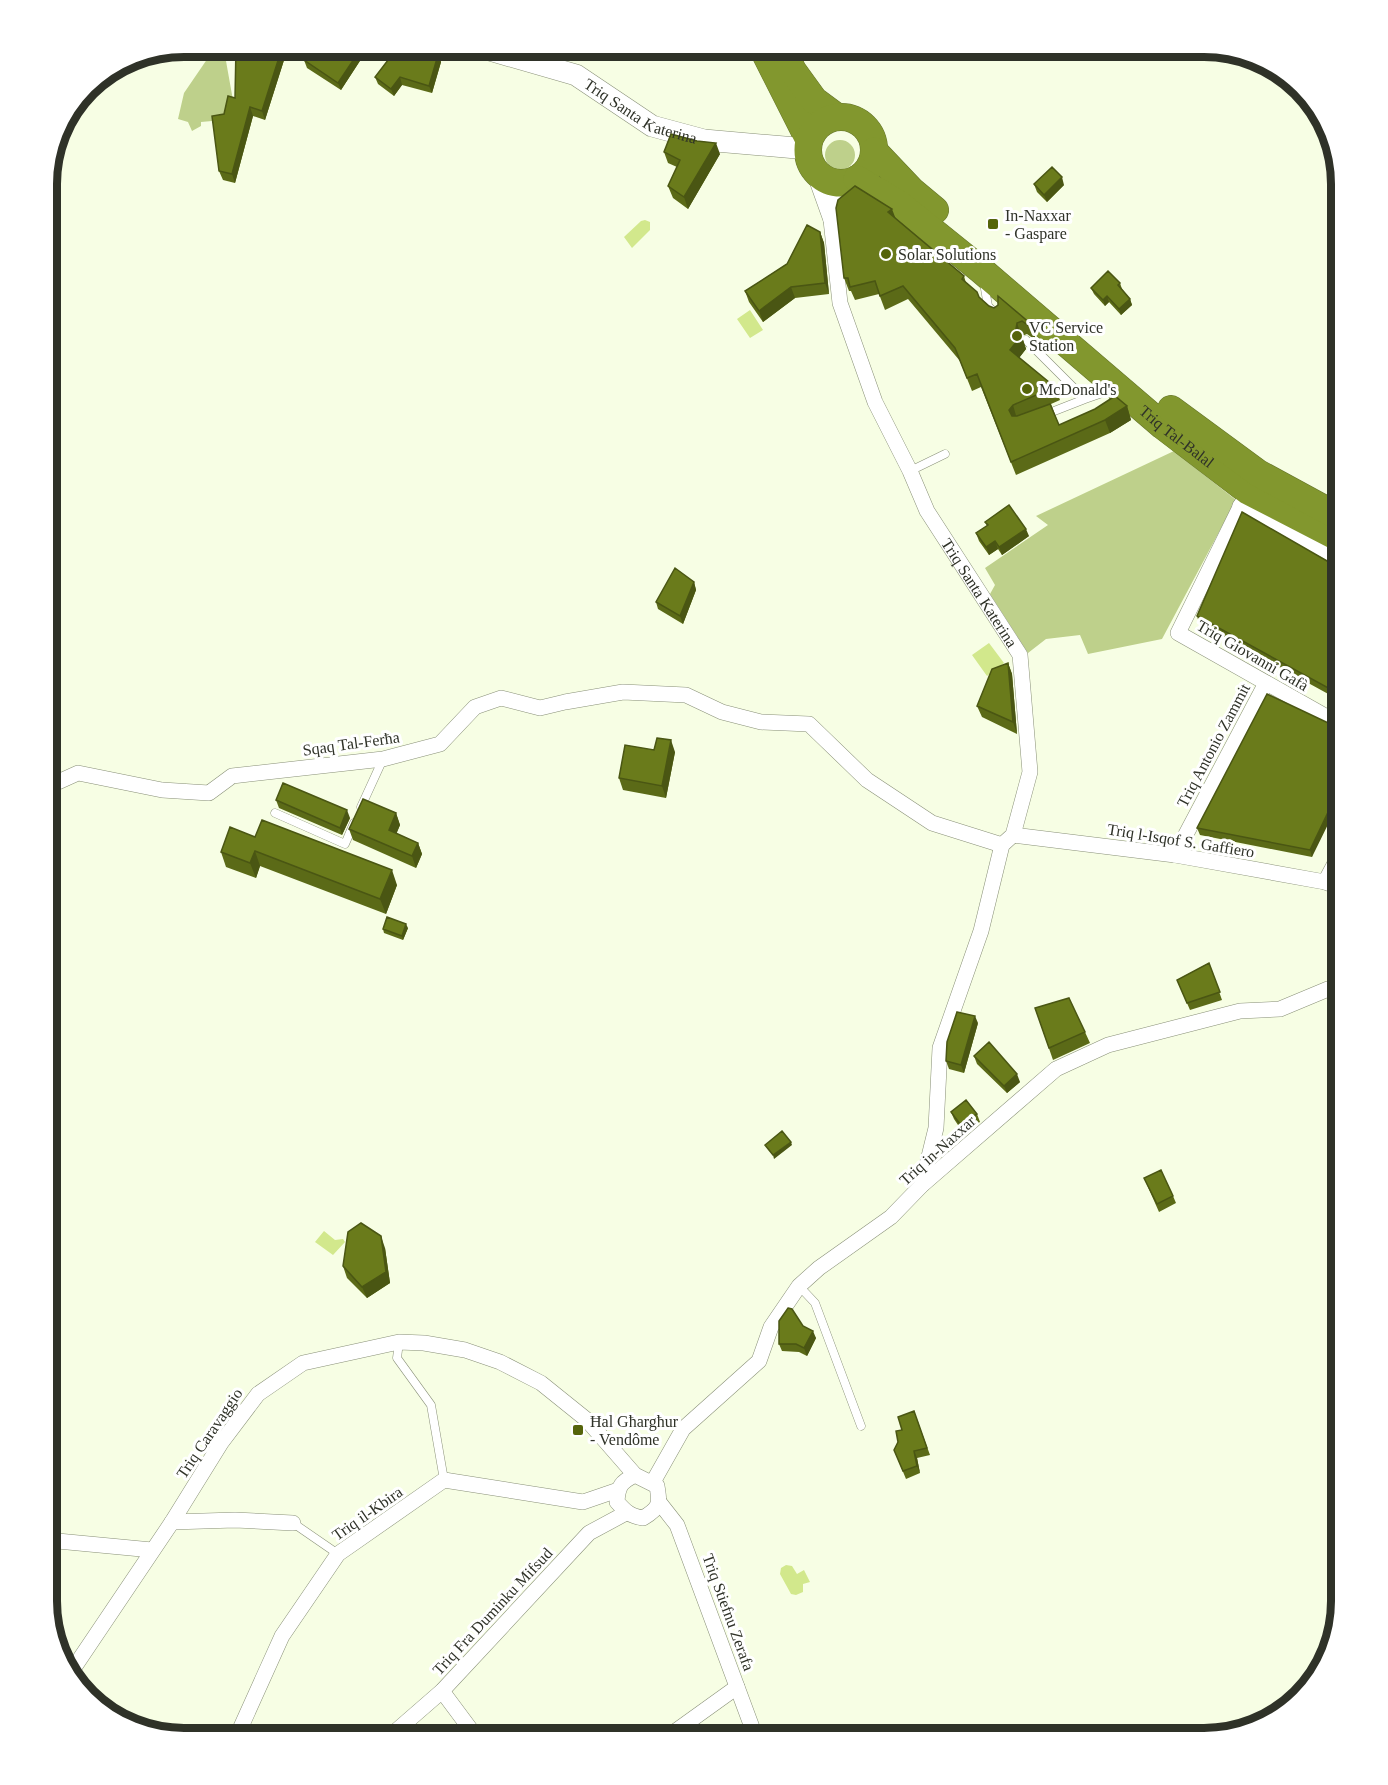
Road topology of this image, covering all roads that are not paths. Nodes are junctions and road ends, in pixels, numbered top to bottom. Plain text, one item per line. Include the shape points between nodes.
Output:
1 (514, 57) edge
2 (767, 57) edge
3 (786, 57) edge
4 (837, 117) junction
5 (809, 151) junction
6 (874, 151) junction
7 (849, 181) junction
8 (831, 220) junction
9 (981, 270) junction
10 (998, 315) edge
11 (1026, 340) edge
12 (1118, 388) junction
13 (1085, 399) junction
14 (1031, 420) edge
15 (945, 454) dead end
16 (910, 471) junction
17 (1244, 499) junction
18 (1331, 513) edge
19 (1331, 535) edge
20 (1331, 553) edge
21 (1266, 683) junction
22 (1331, 719) edge
23 (383, 759) junction
24 (57, 782) edge
25 (275, 813) dead end
26 (1008, 840) junction
27 (1175, 855) junction
28 (1331, 871) edge
29 (1325, 882) junction
30 (1331, 884) edge
31 (1331, 989) edge
32 (921, 1185) junction
33 (799, 1286) junction
34 (399, 1342) junction
35 (861, 1426) dead end
36 (635, 1475) junction
37 (444, 1480) junction
38 (653, 1482) junction
39 (618, 1490) junction
40 (659, 1502) junction
41 (626, 1513) junction
42 (172, 1522) junction
43 (292, 1523) joint
44 (57, 1541) edge
45 (152, 1550) junction
46 (338, 1554) junction
47 (75, 1666) edge
48 (737, 1687) junction
49 (442, 1691) junction
50 (241, 1728) edge
51 (399, 1728) edge
52 (470, 1728) edge
53 (680, 1728) edge
54 (752, 1728) edge

1 - 5 main road, Triq Santa Katerina via 576,75 652,126 704,140
2 - 5 highway, Triq Tal-Balal
3 - 4 highway, Triq Tal-Balal via 814,100
4 - 5 highway via 819,125
4 - 6 highway, Triq Tal-Balal via 864,127
5 - 7 highway, Triq Tal-Balal via 822,177
5 - 8 street, Triq Santa Katerina
6 - 7 highway via 869,168
6 - 18 highway, Triq Tal-Balal via 911,190 1172,410 1258,473
7 - 8 street, Triq Santa Katerina
7 - 9 highway, Triq Tal-Balal via 900,204
8 - 16 street, Triq Santa Katerina via 840,303 875,402
9 - 10 lane via 988,306
9 - 12 highway, Triq Tal-Balal
11 - 13 lane
12 - 13 lane
12 - 17 highway, Triq Tal-Balal
13 - 14 lane
15 - 16 lane
16 - 26 street, Triq Santa Katerina via 927,511 1020,655 1030,772
17 - 19 highway, Triq Tal-Balal
17 - 20 street
17 - 21 street, Triq Giovanni Gafà via 1178,633
21 - 22 street, Triq Giovanni Gafà
21 - 27 street, Triq Antonio Zammit
23 - 24 street, Sqaq Tal-Ferħa via 232,776 209,793 162,790 78,773
23 - 25 lane via 345,844
23 - 26 street, Sqaq Tal-Ferħa via 440,744 475,707 501,698 540,708 623,692 686,695 722,712 761,722 809,724 867,780 932,823
26 - 27 street, Triq l-Isqof S. Gaffiero
26 - 32 street, Triq Santa Katerina via 940,1048 936,1128
27 - 29 street, Triq l-Isqof S. Gaffiero
28 - 29 street
29 - 30 street, Triq l-Isqof S. Gaffiero
31 - 32 street, Triq in-Naxxar via 1280,1009 1240,1011 1108,1045 1056,1069
32 - 33 street, Triq in-Naxxar via 891,1217
33 - 35 lane via 815,1303
33 - 38 street, Triq in-Naxxar via 771,1327 759,1360 683,1429
34 - 36 street, Triq Caravaggio via 465,1350 541,1383 587,1420
34 - 37 lane via 398,1358 431,1405
34 - 42 street, Triq Caravaggio via 303,1363 258,1394 221,1443
36 - 38 street
36 - 39 street
37 - 39 street via 583,1502
37 - 46 street, Triq il-Kbira
38 - 40 street
39 - 41 street via 617,1502
40 - 41 street via 655,1511 643,1518
40 - 48 street, Triq Stiefnu Zerafa via 677,1525
41 - 49 street, Triq Fra Duminku Mifsud via 590,1533
42 - 43 street
42 - 45 street, Triq Caravaggio
43 - 46 lane
44 - 45 street
45 - 47 street, Triq Caravaggio
46 - 50 street, Triq il-Kbira via 282,1636
48 - 53 street
48 - 54 street, Triq Stiefnu Zerafa
49 - 51 street, Triq Fra Duminku Mifsud
49 - 52 street

